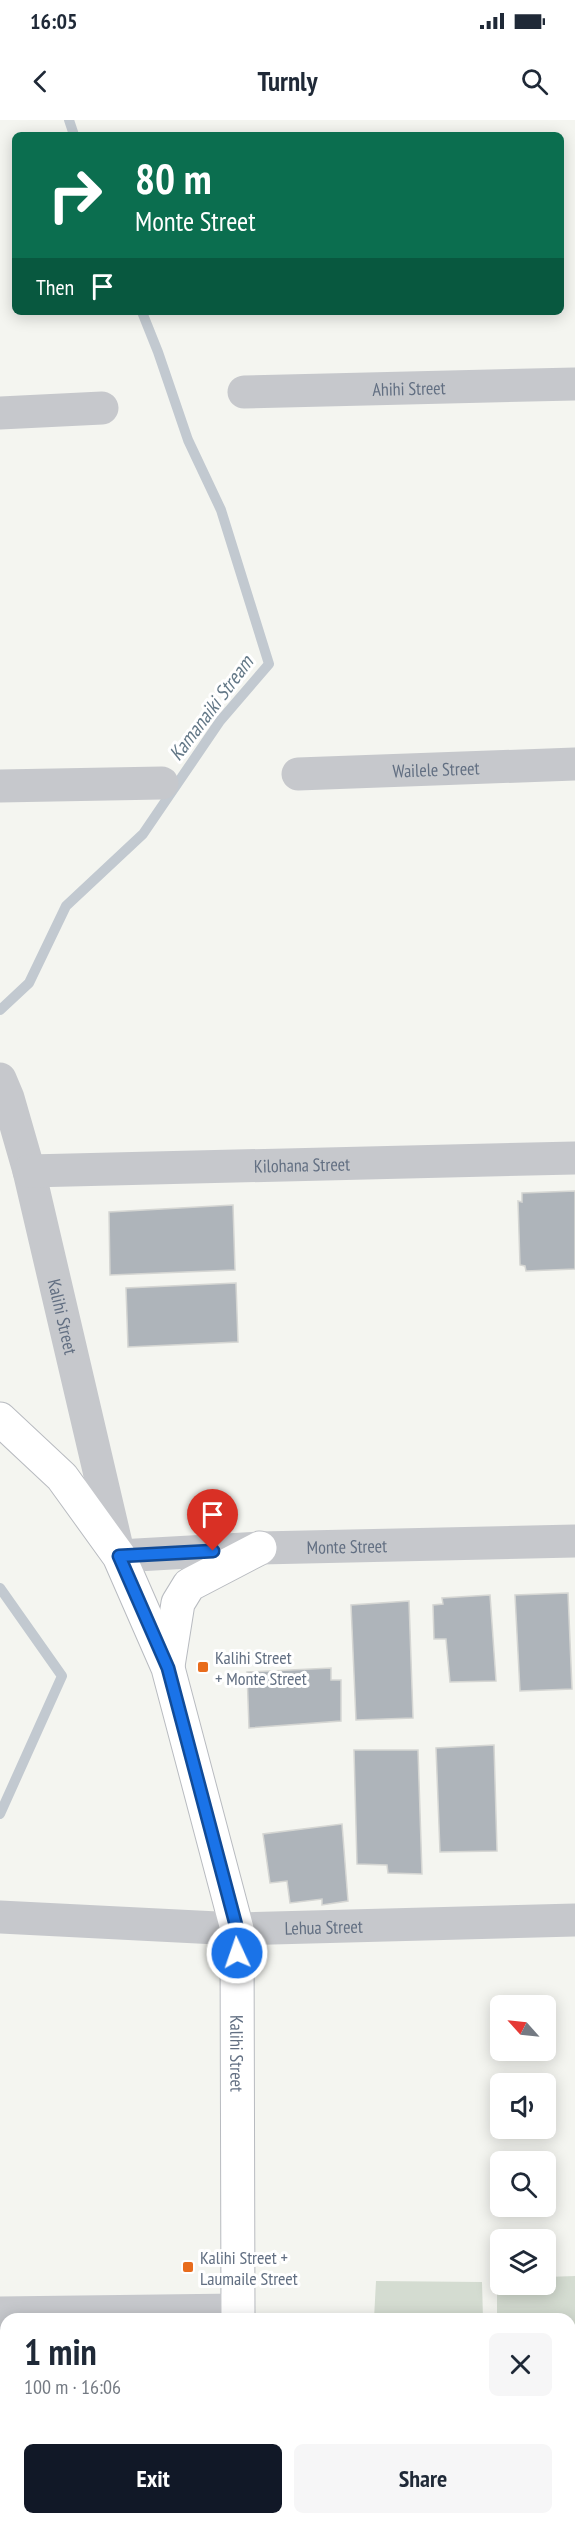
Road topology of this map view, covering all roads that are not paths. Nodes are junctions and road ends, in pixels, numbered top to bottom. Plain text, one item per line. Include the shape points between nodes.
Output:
1 (575, 384) edge
2 (244, 392) dead end
3 (102, 408) dead end
4 (0, 413) edge
5 (575, 764) edge
6 (298, 774) dead end
7 (162, 783) dead end
8 (0, 786) edge
9 (0, 1079) edge
10 (575, 1158) edge
11 (29, 1171) junction
12 (0, 1419) edge
13 (575, 1541) edge
14 (260, 1548) junction
15 (119, 1556) junction
16 (168, 1668) junction
17 (0, 1917) edge
18 (575, 1920) edge
19 (237, 1929) junction
20 (238, 2313) edge

1 - 2 street, Ahihi Street
3 - 4 street
5 - 6 street, Wailele Street
7 - 8 street
9 - 11 street, Kalihi Street
10 - 11 street, Kilohana Street
11 - 15 street, Kalihi Street
12 - 15 street, Kalihi Street via 62,1477
13 - 14 street, Monte Street
14 - 15 street, Monte Street
14 - 16 street via 189,1585 173,1622
15 - 16 street, Kalihi Street
16 - 19 street, Kalihi Street
17 - 19 street, Lehua Street
18 - 19 street, Lehua Street
19 - 20 street, Kalihi Street

